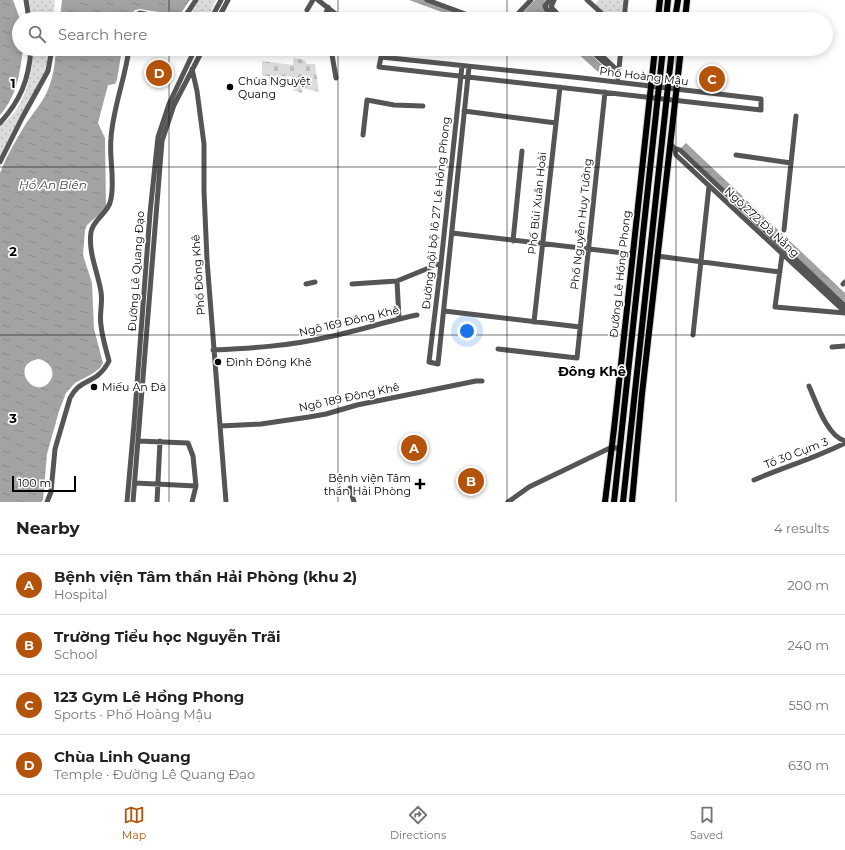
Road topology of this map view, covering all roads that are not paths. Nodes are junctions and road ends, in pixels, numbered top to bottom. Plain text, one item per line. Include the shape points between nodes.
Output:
1 (26, 0) edge
2 (196, 0) edge
3 (221, 0) edge
4 (228, 0) edge
5 (314, 0) edge
6 (318, 0) edge
7 (427, 0) edge
8 (531, 0) edge
9 (549, 0) edge
10 (554, 0) edge
11 (626, 0) edge
12 (660, 0) edge
13 (668, 0) edge
14 (678, 0) edge
15 (687, 0) edge
16 (591, 1) edge
17 (328, 7) junction
18 (307, 10) dead end
19 (28, 12) edge
20 (188, 12) edge
21 (215, 12) edge
22 (222, 12) edge
23 (326, 12) edge
24 (334, 12) edge
25 (460, 12) edge
26 (520, 12) edge
27 (549, 12) edge
28 (556, 12) edge
29 (601, 12) edge
30 (625, 12) edge
31 (659, 12) edge
32 (667, 12) edge
33 (676, 12) edge
34 (686, 12) edge
35 (30, 56) edge
36 (51, 56) edge
37 (128, 56) edge
38 (191, 56) edge
39 (199, 56) edge
40 (333, 56) edge
41 (597, 56) edge
42 (602, 56) edge
43 (620, 56) edge
44 (654, 56) edge
45 (662, 56) edge
46 (671, 56) edge
47 (680, 56) edge
48 (426, 62) junction
49 (186, 66) junction
50 (462, 66) junction
51 (469, 67) junction
52 (192, 69) junction
53 (426, 72) junction
54 (618, 73) junction
55 (461, 76) junction
56 (468, 77) junction
57 (336, 78) dead end
58 (582, 78) junction
59 (618, 83) junction
60 (560, 87) junction
61 (650, 87) junction
62 (659, 88) junction
63 (182, 89) junction
64 (668, 89) junction
65 (582, 90) junction
66 (677, 90) junction
67 (197, 91) junction
68 (605, 92) junction
69 (649, 97) junction
70 (658, 98) junction
71 (666, 99) junction
72 (676, 100) junction
73 (423, 106) dead end
74 (464, 112) junction
75 (796, 116) dead end
76 (556, 123) junction
77 (0, 124) edge
78 (363, 136) dead end
79 (673, 146) junction
80 (522, 151) dead end
81 (736, 155) dead end
82 (0, 162) edge
83 (791, 163) junction
84 (709, 186) junction
85 (784, 230) dead end
86 (452, 233) junction
87 (513, 241) junction
88 (543, 244) junction
89 (588, 249) junction
90 (632, 254) junction
91 (782, 254) junction
92 (657, 256) junction
93 (701, 261) junction
94 (441, 263) junction
95 (780, 272) junction
96 (397, 281) junction
97 (315, 282) dead end
98 (306, 284) dead end
99 (352, 284) dead end
100 (845, 306) edge
101 (444, 311) junction
102 (845, 313) edge
103 (417, 315) dead end
104 (399, 319) junction
105 (534, 322) junction
106 (580, 328) junction
107 (434, 330) junction
108 (441, 331) junction
109 (693, 335) dead end
110 (845, 346) edge
111 (832, 347) dead end
112 (498, 349) dead end
113 (213, 350) junction
114 (482, 381) dead end
115 (809, 386) dead end
116 (220, 426) junction
117 (138, 440) junction
118 (160, 441) junction
119 (845, 442) edge
120 (612, 447) junction
121 (620, 449) junction
122 (754, 480) dead end
123 (135, 482) junction
124 (158, 484) junction
125 (196, 486) junction
126 (350, 488) dead end
127 (47, 502) edge
128 (127, 502) edge
129 (133, 502) edge
130 (157, 502) edge
131 (192, 502) edge
132 (226, 502) edge
133 (354, 502) edge
134 (508, 502) edge
135 (605, 502) edge
136 (614, 502) edge
137 (623, 502) edge
138 (632, 502) edge

1 - 19 street
2 - 20 street
3 - 21 street
4 - 22 street
5 - 18 street
6 - 17 street
7 - 25 street
8 - 26 street
9 - 27 street via 545,6
10 - 28 street via 551,7
11 - 30 street
12 - 31 main road
13 - 32 main road
14 - 33 main road
15 - 34 main road
16 - 29 street
17 - 23 street
17 - 24 street
35 - 77 street via 25,86 11,111
36 - 82 street via 48,71
37 - 127 street via 112,121 111,200 106,212 93,225 91,239 101,292 101,324 109,361 98,376 79,386 70,398 55,449 51,492
38 - 49 street, Đường Lê Quang Đạo
39 - 52 street
40 - 57 street
41 - 54 street
42 - 54 street
43 - 54 street
44 - 61 main road, Đường Lê Hồng Phong
45 - 62 main road, Đường Lê Hồng Phong
46 - 64 main road
47 - 66 main road
48 - 50 street, Phố Hoàng Mậu
48 - 53 street
48 - 53 street, Phố Hoàng Mậu via 381,57 379,67
49 - 52 street
49 - 128 street, Đường Lê Quang Đạo via 158,137
50 - 51 street, Phố Hoàng Mậu
50 - 55 street, Đường nội bộ lô 27 Lê Hồng Phong
51 - 56 street
51 - 58 street, Phố Hoàng Mậu
52 - 63 street, Đường Lê Quang Đạo
52 - 67 street, Phố Đông Khê
53 - 55 street, Phố Hoàng Mậu
54 - 59 street
55 - 56 street, Phố Hoàng Mậu
55 - 94 street, Đường nội bộ lô 27 Lê Hồng Phong
56 - 60 street, Phố Hoàng Mậu
56 - 74 street
58 - 59 street, Phố Hoàng Mậu
58 - 65 street
59 - 61 street, Phố Hoàng Mậu
60 - 65 street, Phố Hoàng Mậu
60 - 76 street, Phố Bùi Xuân Hoài
61 - 62 street, Phố Hoàng Mậu
61 - 69 main road, Đường Lê Hồng Phong
62 - 64 street, Phố Hoàng Mậu
62 - 70 main road, Đường Lê Hồng Phong
63 - 67 street via 191,86
63 - 117 street, Đường Lê Quang Đạo via 162,141
64 - 66 street, Phố Hoàng Mậu
64 - 71 main road
65 - 68 street, Phố Hoàng Mậu
66 - 72 main road
66 - 72 street, Phố Hoàng Mậu via 761,99 761,110
67 - 113 street, Phố Đông Khê via 204,144 205,220
68 - 69 street, Phố Hoàng Mậu
68 - 89 street, Phố Nguyễn Huy Tưởng
69 - 70 street, Phố Hoàng Mậu
69 - 90 main road, Đường Lê Hồng Phong
70 - 71 street, Phố Hoàng Mậu
70 - 121 main road, Đường Lê Hồng Phong
71 - 72 street, Phố Hoàng Mậu
71 - 137 main road
72 - 79 main road
73 - 78 street via 394,105 367,100
74 - 76 street
74 - 86 street
75 - 83 street
76 - 88 street, Phố Bùi Xuân Hoài
79 - 84 street, Ngõ 272 Đà Nẵng via 676,155
79 - 92 main road
79 - 100 street
80 - 87 street
81 - 83 street
83 - 85 street
84 - 91 street, Ngõ 272 Đà Nẵng
84 - 93 street
86 - 87 street
86 - 101 street
87 - 88 street
88 - 89 street
88 - 105 street, Phố Bùi Xuân Hoài
89 - 90 street
89 - 106 street, Phố Nguyễn Huy Tưởng
90 - 120 main road, Đường Lê Hồng Phong
91 - 95 street
91 - 102 street, Ngõ 272 Đà Nẵng
92 - 93 street
92 - 138 main road
93 - 95 street
93 - 109 street
94 - 96 street
94 - 107 street, Đường nội bộ lô 27 Lê Hồng Phong
95 - 102 street via 775,307
96 - 99 street
96 - 104 street
97 - 98 street
101 - 105 street
101 - 108 street
103 - 104 street, Ngõ 169 Đông Khê
104 - 113 street, Ngõ 169 Đông Khê via 299,343
105 - 106 street
106 - 112 street, Phố Nguyễn Huy Tưởng via 577,358
107 - 108 street
107 - 108 street, Đường nội bộ lô 27 Lê Hồng Phong via 429,362 438,364
110 - 111 street
113 - 116 street, Phố Đông Khê
114 - 116 street, Ngõ 189 Đông Khê via 309,417 261,424
115 - 119 street via 829,428
116 - 132 street, Phố Đông Khê
117 - 118 street
117 - 123 street, Đường Lê Quang Đạo
118 - 124 street
118 - 125 street via 188,442 193,456
119 - 122 street, Tổ 30 Cụm 3
120 - 121 street
120 - 134 street via 529,487
120 - 135 main road, Đường Lê Hồng Phong
121 - 136 main road, Đường Lê Hồng Phong
123 - 124 street
123 - 129 street, Đường Lê Quang Đạo
124 - 125 street
124 - 130 street
125 - 131 street
126 - 133 street

